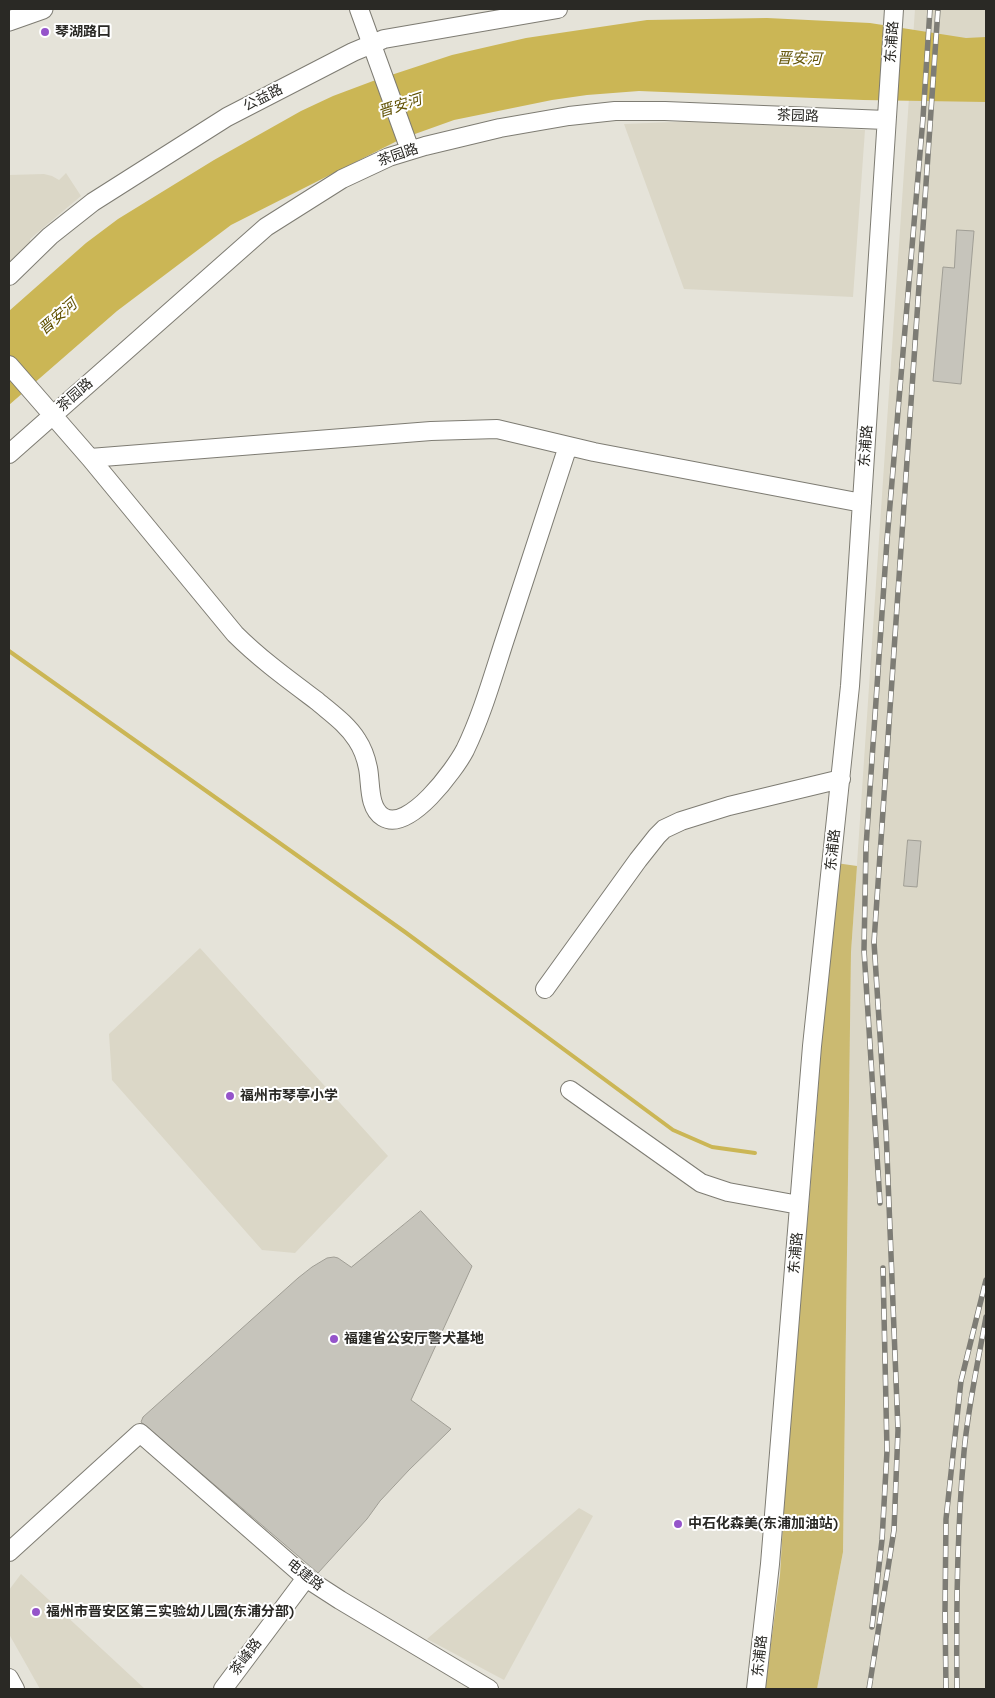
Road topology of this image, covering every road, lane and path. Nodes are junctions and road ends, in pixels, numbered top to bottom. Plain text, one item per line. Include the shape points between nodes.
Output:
1 (42, 9) edge
2 (359, 9) edge
3 (558, 9) edge
4 (893, 15) edge
5 (9, 21) edge
6 (374, 51) junction
7 (887, 117) junction
8 (410, 150) junction
9 (9, 276) edge
10 (9, 365) edge
11 (53, 415) junction
12 (568, 446) junction
13 (9, 454) edge
14 (90, 458) junction
15 (862, 502) junction
16 (841, 779) junction
17 (545, 989) dead end
18 (570, 1090) dead end
19 (800, 1205) junction
20 (9, 1552) edge
21 (306, 1578) junction
22 (9, 1678) edge
23 (15, 1689) edge
24 (223, 1689) edge
25 (489, 1689) edge
26 (756, 1689) edge

1 - 5 main road
2 - 6 street
3 - 6 street, 公益路 via 384,39
4 - 7 street, 东浦路
6 - 8 street
6 - 9 street, 公益路 via 247,105 82,210
7 - 8 street, 茶园路 via 615,111 500,128
7 - 15 street, 东浦路
8 - 11 street, 茶园路 via 342,179 266,227
10 - 11 street
11 - 13 street, 茶园路
11 - 14 street
12 - 14 street via 508,430 482,428
12 - 14 street via 484,702 465,750 432,794 408,815 394,820 377,812 367,762 351,732 235,634
12 - 15 street
15 - 16 street, 东浦路
16 - 17 street via 729,806 664,829
16 - 19 street, 东浦路 via 816,1006
18 - 19 street via 701,1183 728,1192
19 - 26 street, 东浦路 via 770,1564
20 - 21 street, 电建路 via 140,1433
21 - 24 street, 茶峰路
21 - 25 street, 电建路
22 - 23 street

